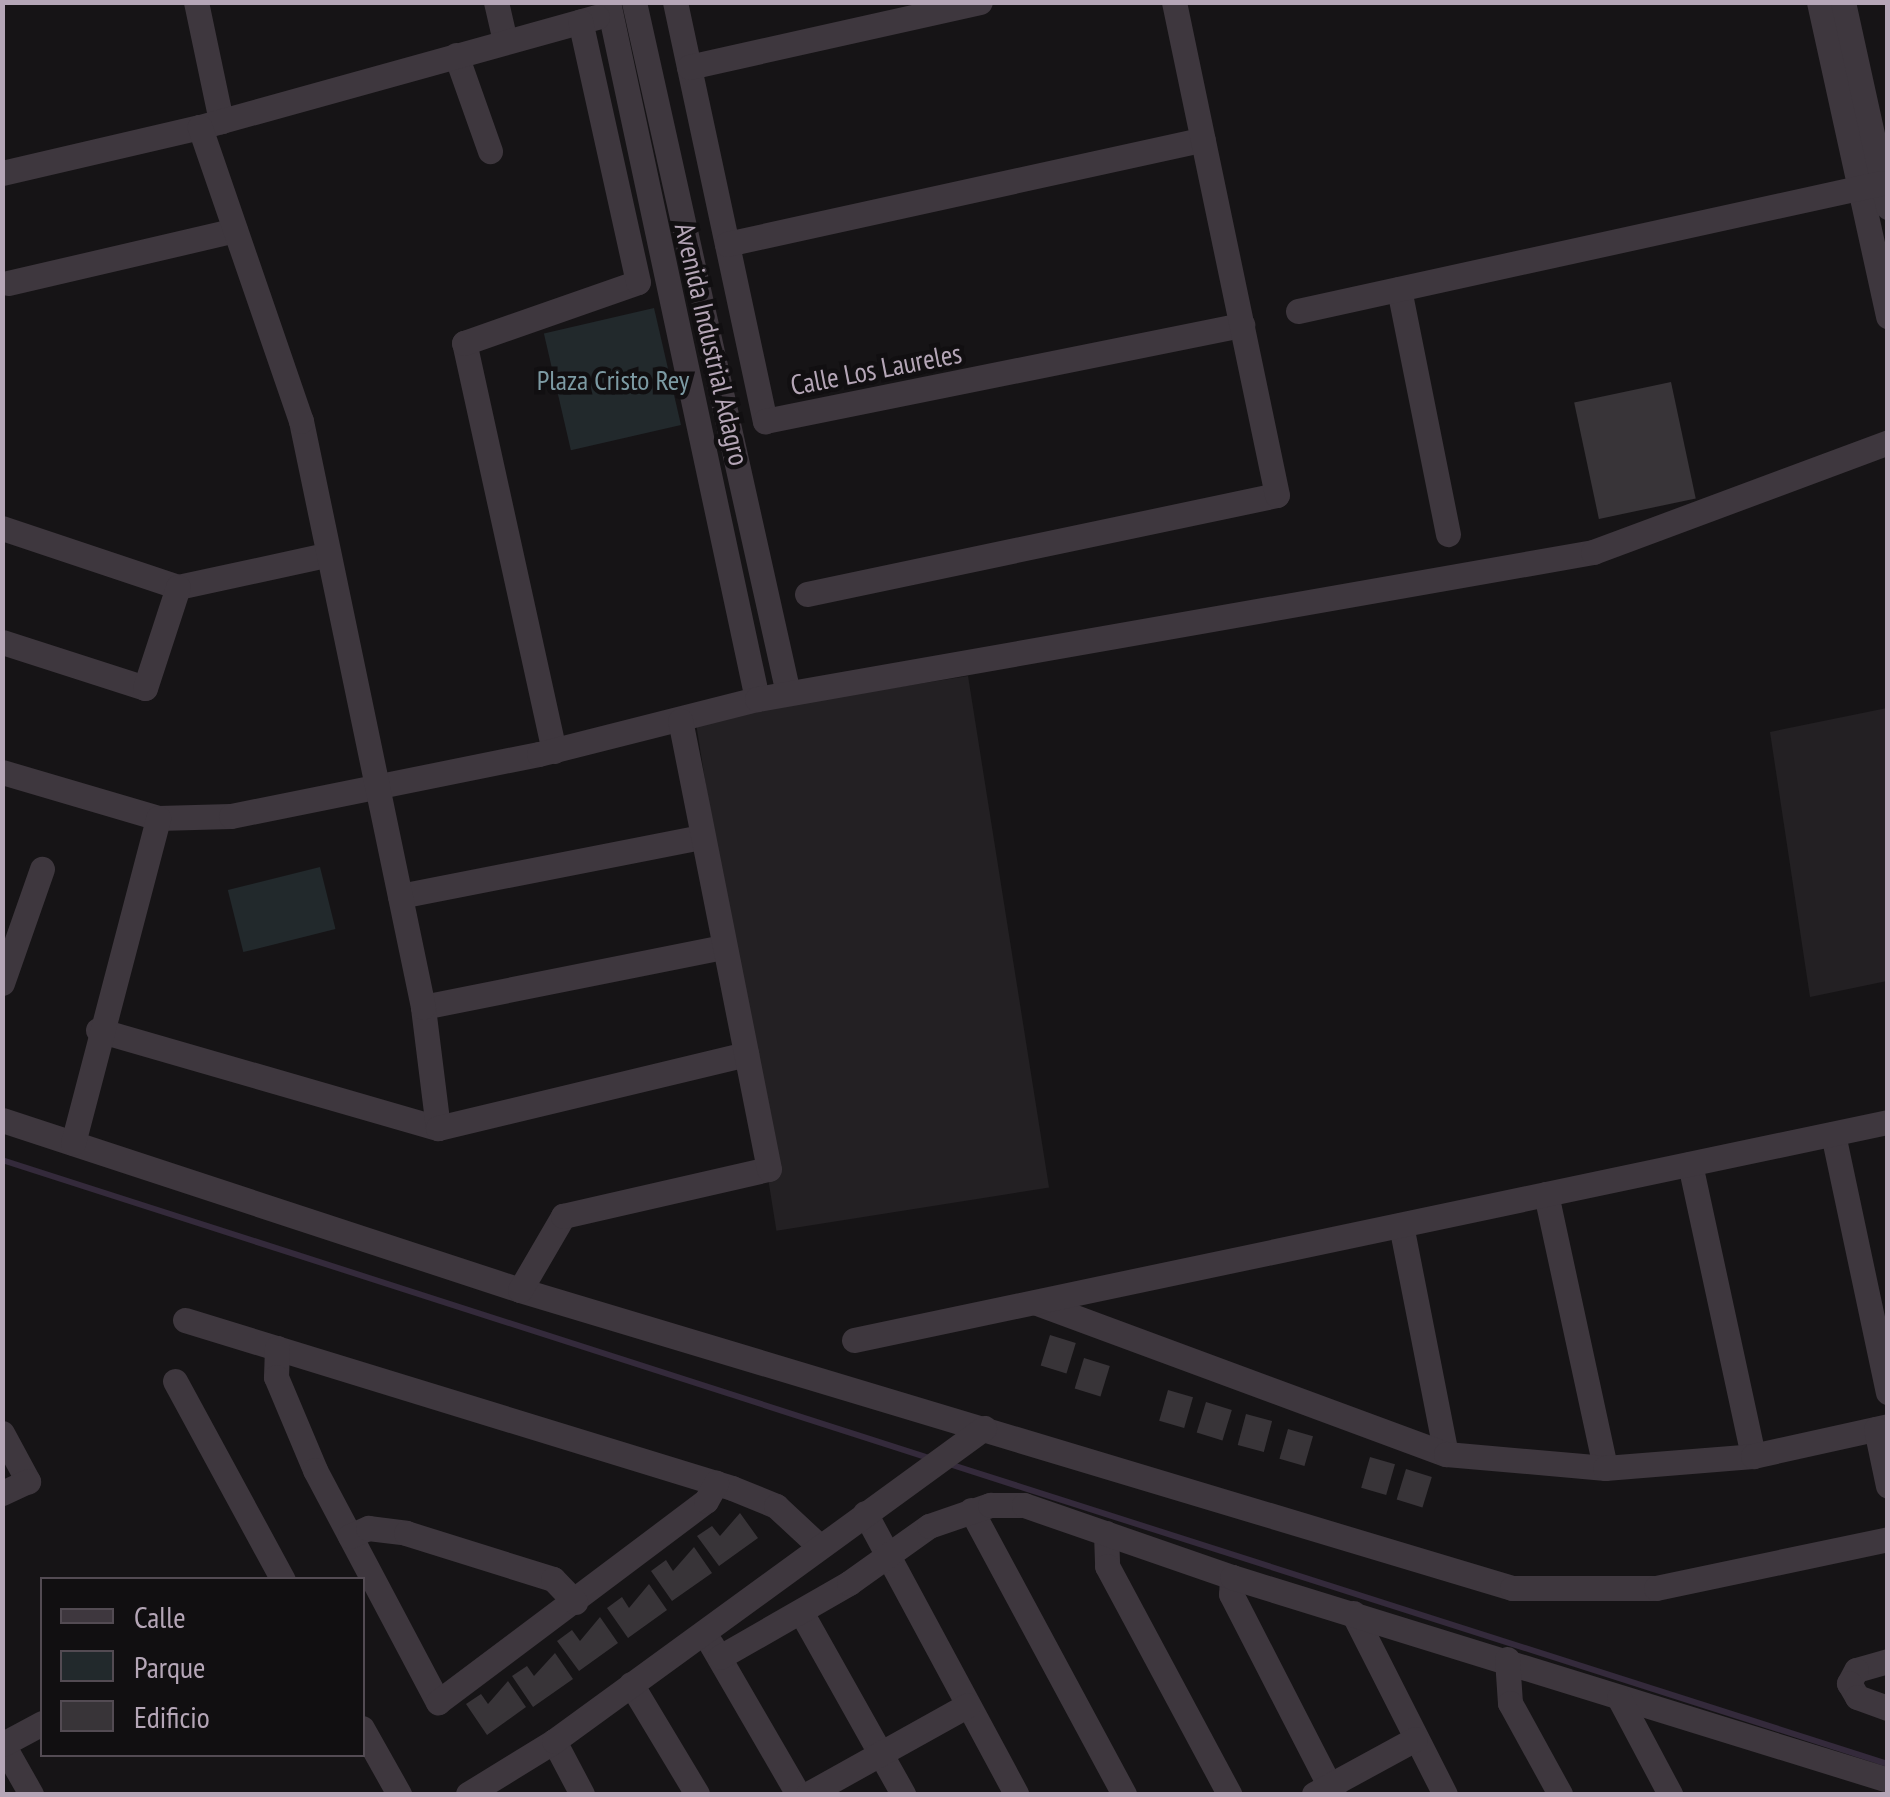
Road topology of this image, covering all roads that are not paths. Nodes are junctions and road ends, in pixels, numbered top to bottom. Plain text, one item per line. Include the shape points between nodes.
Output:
1 (196, 2) edge
2 (496, 2) edge
3 (675, 2) edge
4 (980, 2) edge
5 (1174, 2) edge
6 (1818, 2) edge
7 (1843, 2) edge
8 (618, 6) edge
9 (580, 20) junction
10 (506, 41) junction
11 (456, 56) junction
12 (689, 66) junction
13 (211, 124) junction
14 (1202, 139) junction
15 (490, 151) dead end
16 (2, 173) edge
17 (1876, 193) edge
18 (235, 230) junction
19 (727, 244) junction
20 (8, 283) dead end
21 (1399, 289) junction
22 (1298, 312) dead end
23 (1888, 317) edge
24 (1242, 326) junction
25 (1888, 442) edge
26 (2, 528) edge
27 (1448, 534) dead end
28 (326, 555) junction
29 (178, 587) junction
30 (807, 594) dead end
31 (2, 642) edge
32 (788, 693) junction
33 (757, 699) junction
34 (680, 722) junction
35 (554, 751) junction
36 (2, 772) edge
37 (376, 786) junction
38 (158, 818) junction
39 (702, 837) junction
40 (42, 869) dead end
41 (400, 896) junction
42 (724, 948) junction
43 (2, 983) edge
44 (423, 1007) junction
45 (98, 1030) junction
46 (746, 1054) junction
47 (2, 1120) edge
48 (1888, 1122) edge
49 (438, 1128) junction
50 (1832, 1134) junction
51 (73, 1143) junction
52 (1690, 1164) junction
53 (1546, 1194) junction
54 (1401, 1225) junction
55 (520, 1290) junction
56 (1037, 1303) junction
57 (186, 1320) dead end
58 (854, 1340) dead end
59 (277, 1348) junction
60 (175, 1381) dead end
61 (1888, 1392) edge
62 (1882, 1427) edge
63 (984, 1428) junction
64 (2, 1433) edge
65 (1446, 1454) junction
66 (1753, 1456) junction
67 (1605, 1468) junction
68 (716, 1482) junction
69 (1888, 1486) edge
70 (2, 1493) edge
71 (971, 1510) junction
72 (865, 1513) junction
73 (1106, 1533) junction
74 (350, 1536) junction
75 (1888, 1538) edge
76 (819, 1546) junction
77 (885, 1552) junction
78 (280, 1577) edge
79 (1232, 1577) junction
80 (575, 1602) junction
81 (800, 1612) junction
82 (1353, 1614) junction
83 (702, 1632) junction
84 (720, 1657) junction
85 (1507, 1660) junction
86 (1888, 1661) edge
87 (630, 1684) junction
88 (1618, 1698) junction
89 (968, 1705) junction
90 (1888, 1708) edge
91 (40, 1724) edge
92 (365, 1733) edge
93 (1415, 1739) junction
94 (554, 1742) junction
95 (3, 1744) edge
96 (881, 1754) junction
97 (1888, 1780) edge
98 (478, 1792) edge
99 (1326, 1792) edge
100 (30, 1794) edge
101 (399, 1794) edge
102 (582, 1794) edge
103 (697, 1794) edge
104 (798, 1794) edge
105 (808, 1794) edge
106 (903, 1794) edge
107 (1016, 1794) edge
108 (1124, 1794) edge
109 (1229, 1794) edge
110 (1445, 1794) edge
111 (1560, 1794) edge
112 (1670, 1794) edge

1 - 13 street
2 - 10 street
3 - 12 street, Calle Los Laureles
4 - 12 street
5 - 14 street
6 - 17 street
7 - 17 street
8 - 9 street
8 - 32 street, Avenida Industrial Adagro
8 - 33 street, Avenida Industrial Adagro
9 - 10 street
9 - 35 street via 638,282 464,343
10 - 11 street
11 - 13 street
11 - 15 street
12 - 19 street, Calle Los Laureles
13 - 16 street
13 - 18 street
14 - 19 street
14 - 24 street
17 - 21 street
17 - 23 street
18 - 20 street
18 - 28 street via 300,421
19 - 24 street, Calle Los Laureles via 765,422
21 - 22 street
21 - 27 street
24 - 30 street via 1277,494
25 - 32 street via 1593,552
26 - 29 street
28 - 29 street
28 - 37 street
29 - 31 street via 145,688
32 - 33 street
33 - 34 street
34 - 35 street
34 - 39 street
35 - 37 street
36 - 38 street
37 - 38 street via 231,816
37 - 41 street
38 - 45 street
39 - 41 street
39 - 42 street
40 - 43 street
41 - 44 street
42 - 44 street
42 - 46 street
44 - 49 street
45 - 49 street
45 - 51 street
46 - 49 street
46 - 55 street via 769,1169 564,1216
47 - 51 street
48 - 50 street
50 - 52 street
50 - 61 street
51 - 55 street
52 - 53 street
52 - 66 street
53 - 54 street
53 - 67 street
54 - 56 street
54 - 65 street
55 - 63 street
56 - 58 street
56 - 65 street
57 - 59 street
59 - 68 street
59 - 74 street via 276,1377
60 - 78 street
62 - 66 street
62 - 69 street
63 - 72 street
63 - 75 street via 1512,1588 1656,1588
64 - 70 street via 28,1481
65 - 67 street
66 - 67 street
68 - 76 street via 776,1506
68 - 80 street via 706,1502
71 - 73 street via 1024,1505
71 - 77 street
71 - 108 street
72 - 76 street
72 - 77 street
73 - 79 street
73 - 109 street via 1107,1566
74 - 80 street via 368,1528 406,1532 554,1579
74 - 80 street via 438,1702
76 - 83 street
77 - 81 street
77 - 89 street
79 - 82 street
79 - 99 street via 1231,1594
81 - 84 street
81 - 96 street
82 - 85 street
82 - 93 street
83 - 84 street
83 - 87 street
84 - 104 street
85 - 88 street
85 - 111 street via 1510,1702
86 - 90 street via 1856,1670 1850,1683 1857,1698
87 - 94 street
87 - 103 street
88 - 97 street
88 - 112 street
89 - 96 street
89 - 107 street
91 - 95 street
92 - 101 street
93 - 99 street
93 - 110 street
94 - 98 street
94 - 102 street
95 - 100 street
96 - 105 street
96 - 106 street

